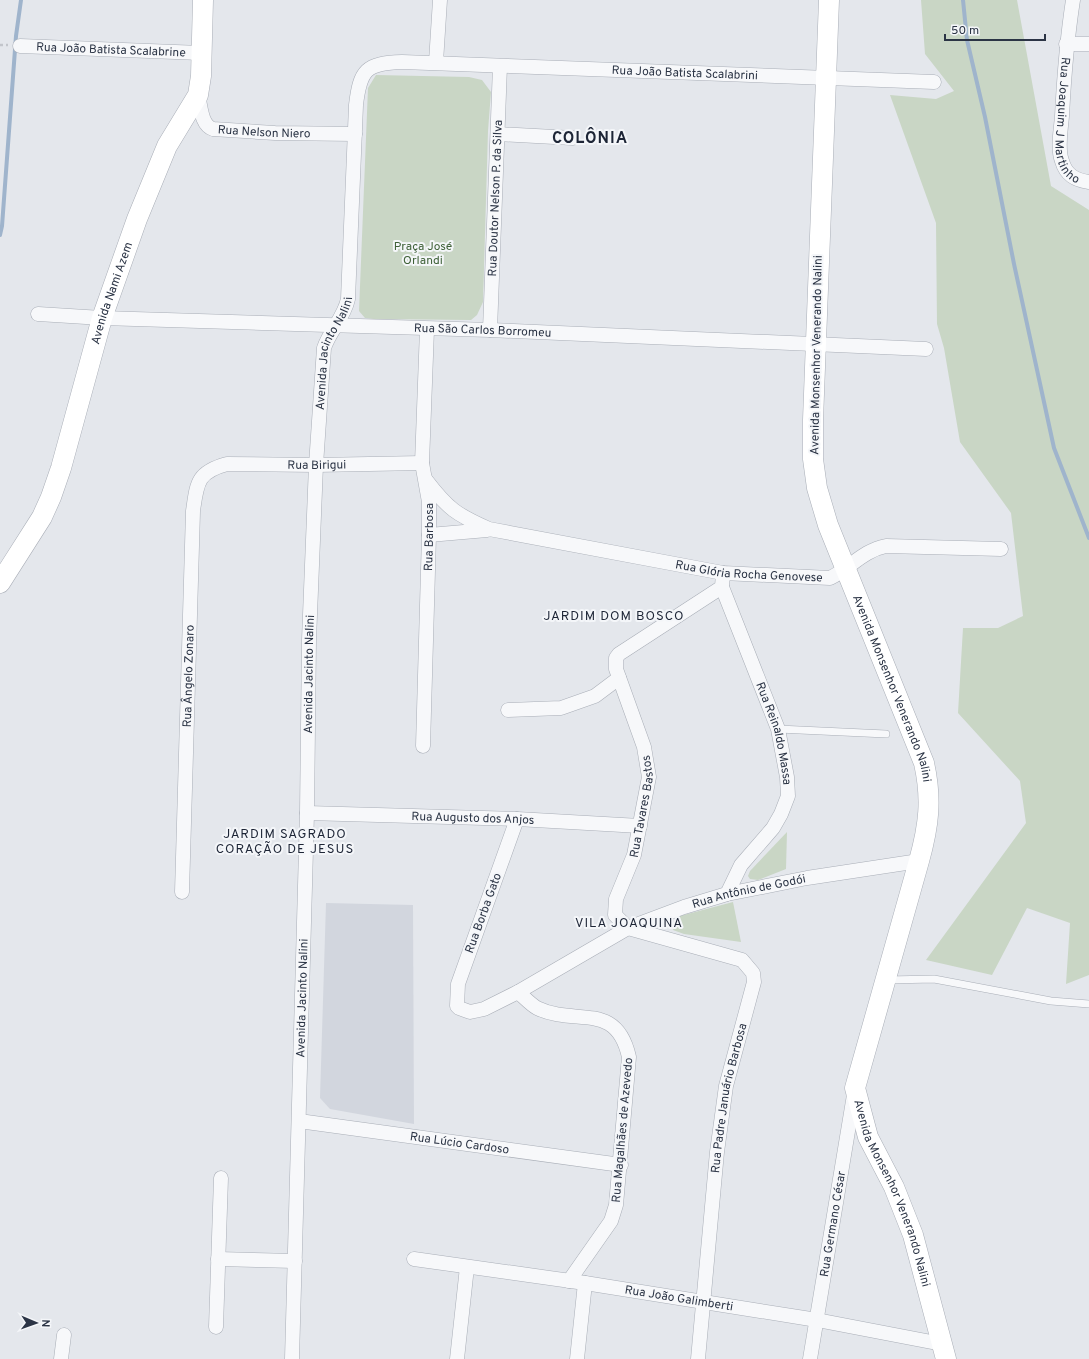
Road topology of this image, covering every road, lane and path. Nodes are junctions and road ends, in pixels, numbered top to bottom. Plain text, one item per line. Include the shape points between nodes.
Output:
1 (203, 0) edge
2 (440, 0) edge
3 (829, 0) edge
4 (1073, 0) edge
5 (1066, 44) junction
6 (1089, 44) edge
7 (0, 45) edge
8 (6, 45) dead end
9 (20, 46) dead end
10 (201, 52) junction
11 (436, 62) junction
12 (500, 66) junction
13 (827, 79) junction
14 (934, 82) dead end
15 (198, 95) junction
16 (355, 134) junction
17 (498, 134) junction
18 (573, 138) dead end
19 (1089, 182) edge
20 (38, 314) dead end
21 (102, 318) junction
22 (337, 325) junction
23 (427, 329) junction
24 (490, 330) junction
25 (814, 345) junction
26 (926, 349) dead end
27 (422, 463) junction
28 (316, 465) junction
29 (213, 468) joint
30 (426, 480) junction
31 (490, 530) junction
32 (429, 535) junction
33 (1002, 549) dead end
34 (845, 570) junction
35 (723, 580) junction
36 (0, 583) edge
37 (619, 678) junction
38 (508, 710) dead end
39 (778, 729) junction
40 (886, 734) dead end
41 (423, 746) dead end
42 (307, 813) junction
43 (517, 820) junction
44 (640, 826) junction
45 (920, 861) junction
46 (182, 892) dead end
47 (727, 894) junction
48 (628, 928) junction
49 (886, 980) junction
50 (518, 992) junction
51 (1089, 1004) edge
52 (459, 1008) joint
53 (855, 1088) junction
54 (299, 1121) junction
55 (620, 1165) junction
56 (221, 1178) dead end
57 (218, 1259) junction
58 (414, 1259) dead end
59 (295, 1261) junction
60 (468, 1267) junction
61 (569, 1281) junction
62 (585, 1283) junction
63 (704, 1302) junction
64 (817, 1320) junction
65 (216, 1327) dead end
66 (64, 1335) dead end
67 (944, 1352) edge
68 (61, 1359) edge
69 (292, 1359) edge
70 (457, 1359) edge
71 (577, 1359) edge
72 (698, 1359) edge
73 (810, 1359) edge

1 - 10 street, Avenida Nami Azem
2 - 11 street
3 - 13 street, Avenida Monsenhor Venerando Nalini
4 - 5 street, Rua Joaquim J Martinho
5 - 6 street
5 - 19 street, Rua Joaquim J Martinho via 1061,159 1073,178
7 - 8 path
9 - 10 street, Rua João Batista Scalabrine
10 - 15 street, Avenida Nami Azem
11 - 12 street, Rua João Batista Scalabrini
11 - 16 street, Avenida Jacinto Nalini via 382,63 373,65 366,71 360,79
12 - 13 street, Rua João Batista Scalabrini
12 - 17 street, Rua Doutor Nelson P. da Silva
13 - 14 street, Rua João Batista Scalabrini
13 - 25 street, Avenida Monsenhor Venerando Nalini
15 - 16 street, Rua Nelson Niero via 204,122 213,130 275,134
15 - 21 street, Avenida Nami Azem via 167,146
16 - 22 street, Avenida Jacinto Nalini via 348,299
17 - 18 street
17 - 24 street, Rua Doutor Nelson P. da Silva
20 - 21 street, Rua São Carlos Borromeu
21 - 22 street, Rua São Carlos Borromeu
21 - 36 street, Avenida Nami Azem via 61,468 42,518
22 - 23 street, Rua São Carlos Borromeu
22 - 28 street, Avenida Jacinto Nalini via 327,338 324,348
23 - 24 street, Rua São Carlos Borromeu
23 - 27 street, Rua Barbosa
24 - 25 street, Rua São Carlos Borromeu
25 - 26 street, Rua São Carlos Borromeu
25 - 34 street, Avenida Monsenhor Venerando Nalini via 813,444 817,488
27 - 28 street, Rua Birigui
27 - 30 street, Rua Barbosa
28 - 29 street, Rua Birigui via 243,463
28 - 42 street, Avenida Jacinto Nalini via 309,640
29 - 46 street, Rua Ângelo Zonaro via 199,479 193,511
30 - 31 street, Rua Glória Rocha Genovese via 442,502 454,512
30 - 32 street, Rua Barbosa
31 - 32 street, Rua Glória Rocha Genovese
31 - 35 street, Rua Glória Rocha Genovese
32 - 41 street, Rua Barbosa
33 - 34 street, Rua Glória Rocha Genovese via 886,546 868,551
34 - 35 street, Rua Glória Rocha Genovese via 830,578
34 - 45 street, Avenida Monsenhor Venerando Nalini via 924,763 929,783 930,805
35 - 37 street, Rua Tavares Bastos via 616,658
35 - 39 street, Rua Reinaldo Massa
37 - 38 street via 595,696 572,705 545,710
37 - 44 street, Rua Tavares Bastos via 644,747 648,769 648,786
39 - 40 lane
39 - 47 street, Rua Reinaldo Massa via 788,796 773,828 741,865
42 - 43 street, Rua Augusto dos Anjos
42 - 54 street, Avenida Jacinto Nalini
43 - 44 street, Rua Augusto dos Anjos
43 - 52 street, Rua Borba Gato via 458,984 456,1001
44 - 48 street, Rua Tavares Bastos via 634,855 614,908 615,915
45 - 47 street, Rua Antônio de Godói via 807,878
45 - 49 street, Avenida Monsenhor Venerando Nalini
47 - 48 street, Rua Antônio de Godói
48 - 50 street, Rua Antônio de Godói
48 - 63 street, Rua Padre Januário Barbosa via 742,960 753,974 754,982 726,1086 717,1152
49 - 51 lane via 934,979 1051,1001
49 - 53 street, Avenida Monsenhor Venerando Nalini
50 - 52 street, Rua Antônio de Godói via 475,1012
50 - 55 street, Rua Magalhães de Azevedo via 536,1008 568,1017 598,1018 618,1030 626,1042 629,1057
53 - 64 street, Rua Germano César
53 - 67 street, Avenida Monsenhor Venerando Nalini via 868,1137 894,1187 914,1235
54 - 55 street, Rua Lúcio Cardoso
54 - 59 street, Avenida Jacinto Nalini
55 - 61 street, Rua Magalhães de Azevedo via 616,1205 611,1221
56 - 57 street
57 - 59 street
57 - 65 street
58 - 60 street, Rua João Galimberti
59 - 69 street, Avenida Jacinto Nalini
60 - 61 street, Rua João Galimberti
60 - 70 street
61 - 62 street, Rua João Galimberti
62 - 63 street, Rua João Galimberti
62 - 71 street
63 - 64 street, Rua João Galimberti
63 - 72 street, Rua Padre Januário Barbosa
64 - 67 street, Rua João Galimberti
64 - 73 street, Rua Germano César
66 - 68 street

